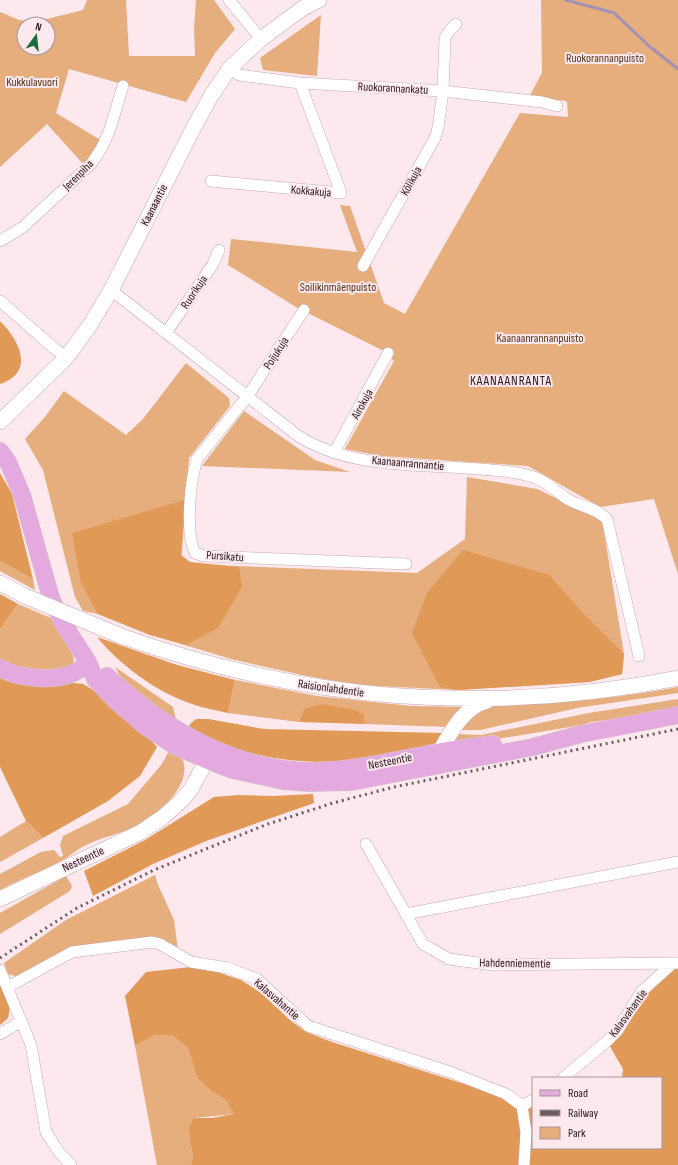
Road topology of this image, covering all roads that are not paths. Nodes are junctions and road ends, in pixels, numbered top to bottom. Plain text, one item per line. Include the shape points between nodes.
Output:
1 (229, 0) edge
2 (319, 0) edge
3 (456, 24) dead end
4 (261, 39) junction
5 (230, 68) junction
6 (300, 83) junction
7 (123, 86) dead end
8 (443, 91) junction
9 (557, 106) dead end
10 (211, 181) dead end
11 (0, 241) edge
12 (219, 250) dead end
13 (363, 266) dead end
14 (111, 290) junction
15 (0, 302) edge
16 (304, 310) dead end
17 (166, 333) junction
18 (388, 353) dead end
19 (67, 357) junction
20 (247, 397) junction
21 (0, 422) edge
22 (0, 451) edge
23 (334, 453) junction
24 (406, 564) dead end
25 (0, 583) edge
26 (638, 656) dead end
27 (88, 662) junction
28 (0, 668) edge
29 (678, 678) edge
30 (494, 699) junction
31 (678, 715) edge
32 (581, 734) junction
33 (440, 752) junction
34 (210, 754) junction
35 (430, 768) junction
36 (366, 844) dead end
37 (678, 862) edge
38 (0, 899) edge
39 (406, 914) junction
40 (675, 963) edge
41 (0, 970) edge
42 (8, 987) junction
43 (22, 1021) junction
44 (0, 1034) edge
45 (564, 1077) edge
46 (532, 1101) edge
47 (522, 1106) junction
48 (71, 1165) edge
49 (524, 1165) edge

1 - 4 street
2 - 4 main road, Kaanaantie via 303,8
3 - 8 street, Kölikuja via 444,38
4 - 5 main road, Kaanaantie
5 - 6 street, Ruokorannankatu via 239,75
5 - 14 main road, Kaanaantie via 193,129
6 - 8 street, Ruokorannankatu
6 - 10 street, Kokkakuja via 341,194
7 - 11 street, Jerenpiha via 109,132 91,164 23,227
8 - 9 street, Ruokorannankatu via 542,102
8 - 13 street, Kölikuja via 435,138
12 - 17 street, Ruorikuja via 213,264
14 - 17 street, Kaanaanrannantie
14 - 19 main road, Kaanaantie
15 - 19 street
16 - 20 street, Poijukuja
17 - 20 street, Kaanaanrannantie
18 - 23 street, Airokuja
19 - 21 main road, Kaanaantie
20 - 23 street, Kaanaanrannantie via 312,445
20 - 24 street, Pursikatu via 195,464 190,520 195,553 204,556
22 - 27 main road via 8,462 22,494 51,598 63,623
23 - 26 street, Kaanaanrannantie via 374,462 512,472 537,478 569,500 597,511 607,519
25 - 30 main road, Raisionlahdentie, bridge via 121,636 220,668 294,684 397,697
27 - 28 main road via 70,674 50,677 20,676
27 - 34 main road via 95,678 135,718 161,738
29 - 30 main road, Raisionlahdentie via 597,692
30 - 33 main road via 472,707 464,714
31 - 32 main road, Nesteentie
32 - 33 main road, Nesteentie via 531,738
32 - 35 main road, Nesteentie via 533,747
33 - 34 main road, Nesteentie via 351,768 315,771 274,767 240,758
33 - 35 main road
34 - 35 main road, Nesteentie via 234,770 310,783 351,782
34 - 38 main road, Nesteentie via 182,800 163,817 140,832
36 - 39 street, Hahdenniementie
37 - 39 street
39 - 40 street, Hahdenniementie via 423,944 449,959 493,965
40 - 45 street, Kalasvahantie via 641,992 618,1030
41 - 42 street
42 - 43 street
42 - 47 street, Kalasvahantie via 72,952 152,942 191,962 228,968 257,979 308,1026 450,1072 506,1094
43 - 44 street
43 - 48 street via 31,1045 46,1132
46 - 47 street
47 - 49 street via 526,1132

